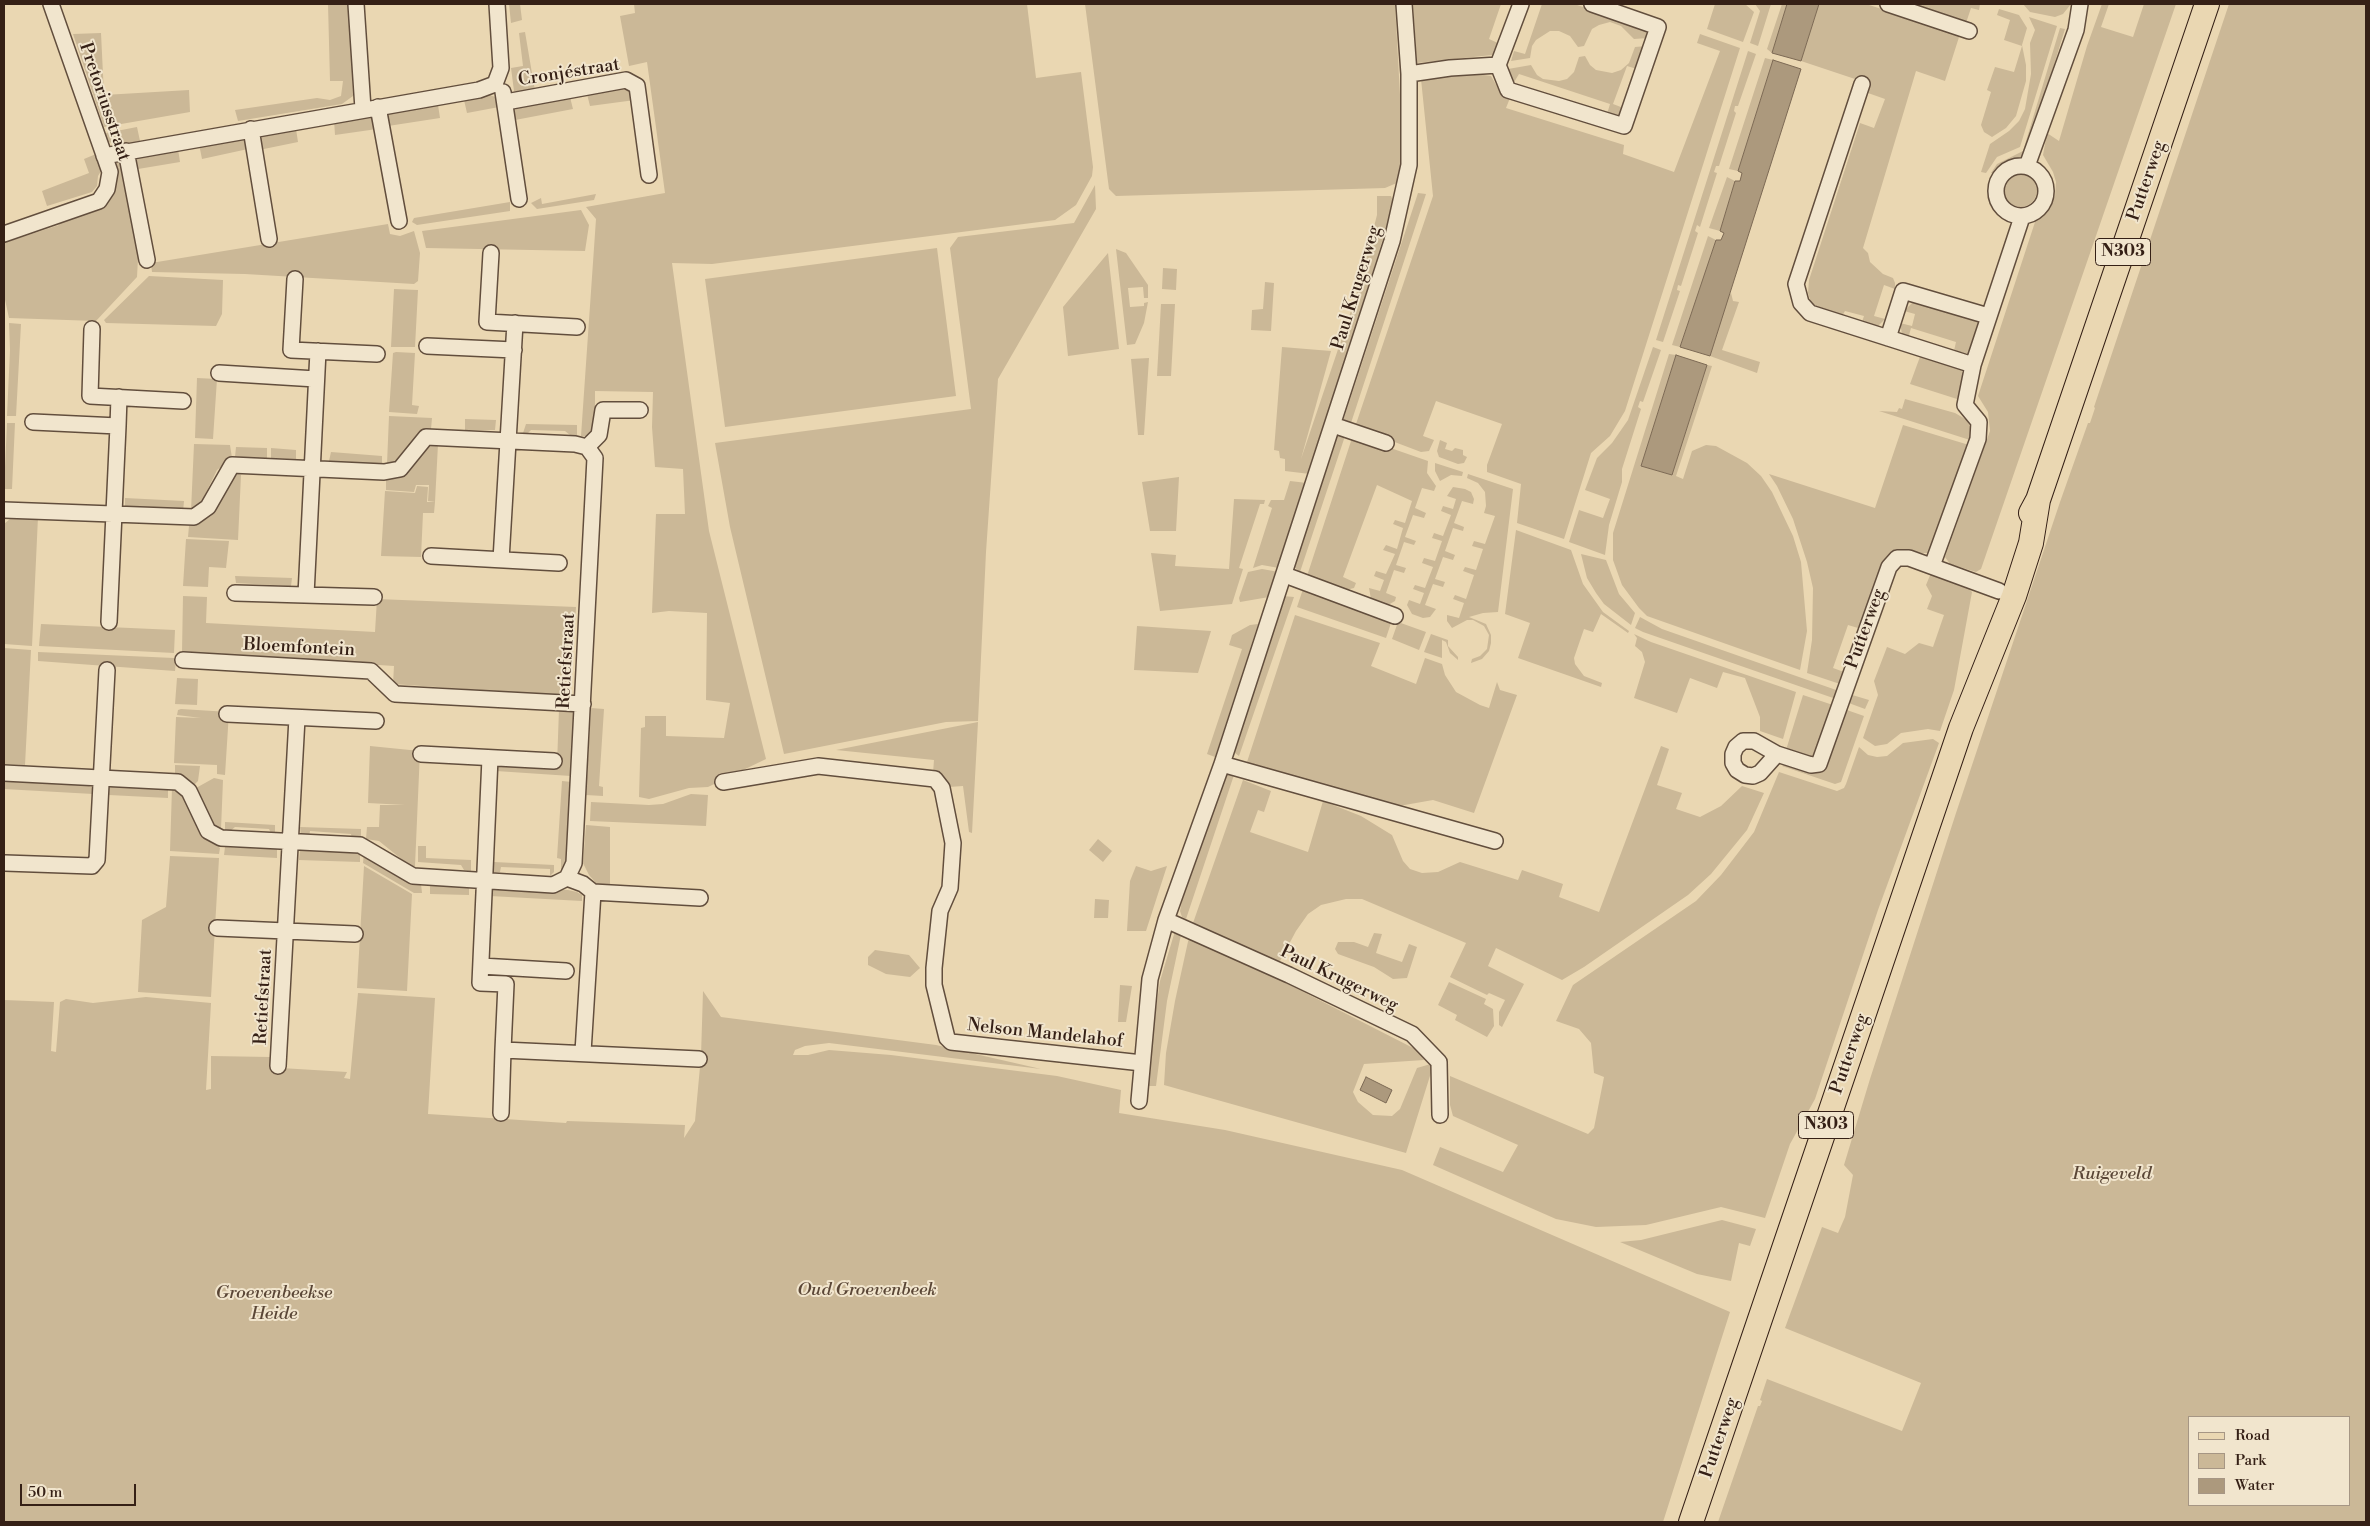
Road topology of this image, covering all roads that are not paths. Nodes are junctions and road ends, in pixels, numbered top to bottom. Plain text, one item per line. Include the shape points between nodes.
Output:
1 (51, 4) edge
2 (356, 4) edge
3 (497, 4) edge
4 (1404, 4) edge
5 (1521, 4) edge
6 (1592, 4) edge
7 (1888, 4) edge
8 (2080, 4) edge
9 (2207, 4) edge
10 (1969, 31) dead end
11 (1498, 65) junction
12 (1409, 74) junction
13 (494, 84) junction
14 (1862, 84) dead end
15 (506, 102) junction
16 (371, 108) junction
17 (251, 129) junction
18 (126, 151) junction
19 (104, 156) junction
20 (2027, 166) junction
21 (649, 174) dead end
22 (519, 200) dead end
23 (2022, 217) junction
24 (398, 221) dead end
25 (4, 234) edge
26 (269, 239) dead end
27 (490, 252) dead end
28 (147, 260) dead end
29 (295, 279) dead end
30 (1988, 316) junction
31 (515, 324) junction
32 (577, 327) dead end
33 (92, 329) dead end
34 (1888, 338) junction
35 (427, 346) dead end
36 (514, 350) junction
37 (318, 351) junction
38 (378, 354) dead end
39 (1973, 365) junction
40 (219, 373) dead end
41 (316, 379) junction
42 (119, 397) junction
43 (183, 401) dead end
44 (640, 410) dead end
45 (33, 422) dead end
46 (1333, 425) junction
47 (118, 426) junction
48 (508, 440) junction
49 (1386, 443) dead end
50 (587, 447) junction
51 (312, 468) junction
52 (2038, 500) junction
53 (4, 510) edge
54 (115, 515) junction
55 (431, 556) dead end
56 (501, 560) junction
57 (559, 563) dead end
58 (1932, 566) junction
59 (1285, 575) junction
60 (1999, 591) junction
61 (235, 593) dead end
62 (306, 595) junction
63 (374, 597) dead end
64 (1395, 616) dead end
65 (109, 622) dead end
66 (183, 660) dead end
67 (107, 670) dead end
68 (584, 704) junction
69 (228, 714) dead end
70 (297, 718) junction
71 (376, 721) dead end
72 (1960, 728) junction
73 (421, 754) dead end
74 (1777, 754) dead end
75 (490, 758) junction
76 (554, 761) dead end
77 (1222, 764) junction
78 (4, 773) edge
79 (101, 778) junction
80 (723, 782) dead end
81 (1495, 841) dead end
82 (291, 842) junction
83 (5, 863) edge
84 (567, 878) junction
85 (484, 880) junction
86 (593, 892) junction
87 (700, 898) dead end
88 (1166, 920) junction
89 (217, 928) dead end
90 (286, 931) junction
91 (356, 934) dead end
92 (481, 966) junction
93 (566, 971) dead end
94 (503, 1050) junction
95 (583, 1052) junction
96 (699, 1059) dead end
97 (1142, 1063) junction
98 (278, 1066) dead end
99 (1139, 1101) dead end
100 (500, 1113) dead end
101 (1440, 1115) dead end
102 (1692, 1522) edge

1 - 19 street, Pretoriusstraat
2 - 16 street
3 - 13 street, Cronjéstraat via 501,68
4 - 12 street, Paul Krugerweg
5 - 11 street
6 - 11 street via 1658,27 1624,126 1508,90
7 - 10 street
8 - 20 street via 2076,30
9 - 52 main road, Putterweg / N303
11 - 12 street
12 - 46 street, Paul Krugerweg via 1409,165 1404,190 1392,241
13 - 15 street, Cronjéstraat via 503,92
13 - 16 street, Cronjéstraat via 478,90
14 - 34 street via 1796,284 1801,303 1810,313
15 - 21 street, Cronjéstraat via 626,80 637,86
15 - 22 street, Cronjéstraat
16 - 17 street, Cronjéstraat
16 - 24 street
17 - 18 street, Cronjéstraat
17 - 26 street
18 - 19 street, Cronjéstraat
18 - 28 street
19 - 25 street, Pretoriusstraat via 110,172 107,189 99,200
20 - 23 street via 2042,177 2046,196 2035,213
20 - 23 street via 2008,168 2000,175 1995,193 2006,212
23 - 30 street
27 - 31 street via 486,322
29 - 37 street via 291,350
30 - 34 street via 1903,291
30 - 39 street
31 - 32 street
31 - 36 street
33 - 42 street via 90,396
34 - 39 street
35 - 36 street
36 - 48 street
37 - 38 street
37 - 41 street
39 - 58 street via 1965,405 1979,422 1978,439
40 - 41 street
41 - 51 street
42 - 43 street
42 - 47 street
44 - 50 street via 603,410 599,434
45 - 47 street
46 - 49 street
46 - 59 street, Paul Krugerweg
47 - 54 street
48 - 50 street
48 - 51 street via 426,437 400,469 384,472
48 - 56 street
50 - 68 street, Retiefstraat via 595,458
51 - 54 street via 232,465 208,506 194,517
51 - 62 street
52 - 60 main road, Putterweg / N303 via 2015,543
52 - 72 main road, Putterweg / N303 via 2031,543 2014,596
53 - 54 street
54 - 65 street
55 - 56 street
56 - 57 street
58 - 60 street, Putterweg
58 - 74 street, Putterweg via 1909,558 1897,558 1889,567 1819,764 1811,765
59 - 64 street
59 - 77 street, Paul Krugerweg
60 - 72 main road, Putterweg / N303
61 - 62 street
62 - 63 street
66 - 68 street, Bloemfontein via 371,671 395,694
67 - 79 street
68 - 84 street, Retiefstraat via 574,863
69 - 70 street
70 - 71 street
70 - 82 street, Retiefstraat
72 - 102 main road, Putterweg / N303
73 - 75 street
75 - 76 street
75 - 85 street
77 - 81 street
77 - 88 street, Paul Krugerweg
78 - 79 street
79 - 82 street via 178,782 189,791 208,831 221,838
79 - 83 street via 97,860 92,866
80 - 97 street, Nelson Mandelahof via 818,766 935,779 942,788 952,843 950,888 940,911 934,968 934,985 947,1038 951,1042
82 - 85 street via 360,845 413,876
82 - 90 street, Retiefstraat
84 - 85 street via 554,885
84 - 86 street via 584,884
85 - 92 street
86 - 87 street
86 - 95 street
88 - 97 street, Paul Krugerweg via 1150,980
88 - 101 street, Paul Krugerweg via 1289,974 1412,1034 1439,1062
89 - 90 street, Retiefstraat
90 - 91 street, Retiefstraat
90 - 98 street, Retiefstraat
92 - 93 street
92 - 94 street via 480,983 506,984
94 - 95 street
94 - 100 street
95 - 96 street
97 - 99 street, Paul Krugerweg

